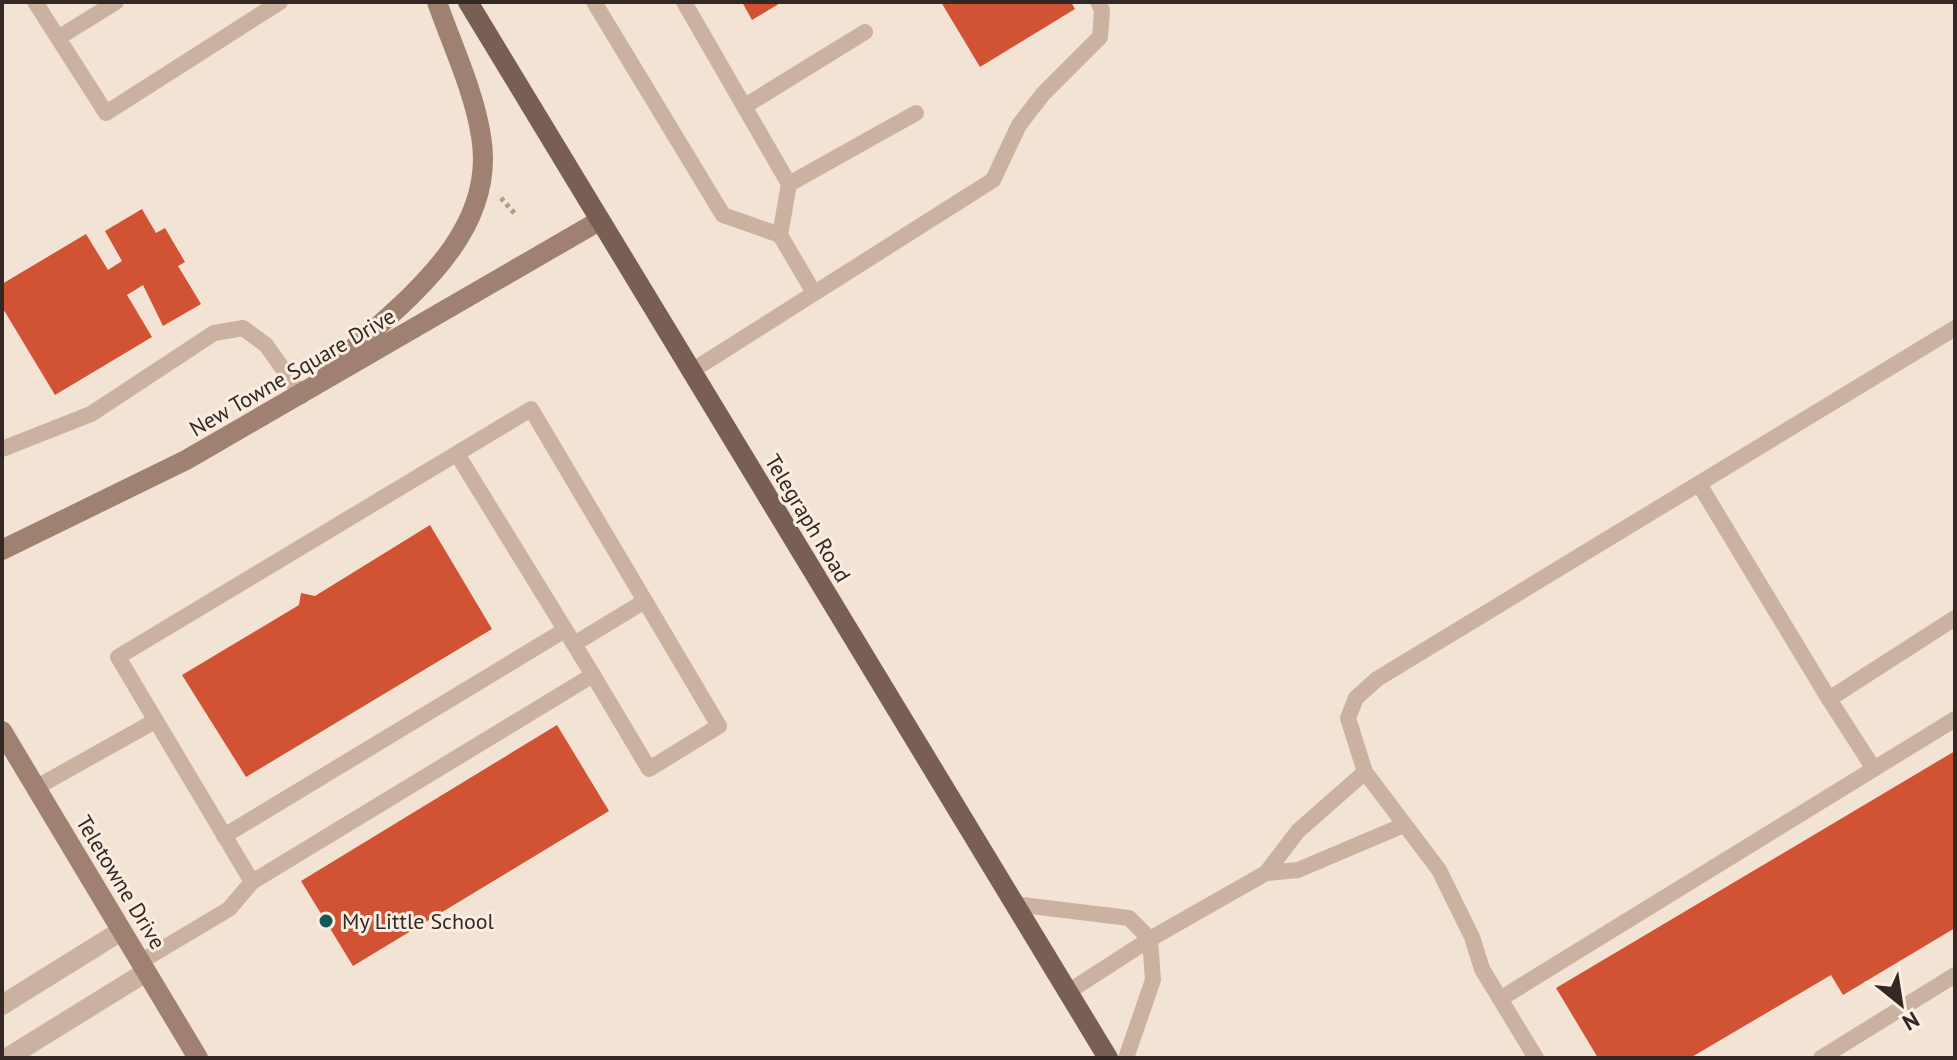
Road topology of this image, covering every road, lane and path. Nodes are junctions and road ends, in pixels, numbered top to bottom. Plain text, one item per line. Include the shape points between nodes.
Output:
1 (35, 2) edge
2 (116, 2) edge
3 (280, 2) edge
4 (437, 2) edge
5 (468, 2) edge
6 (594, 2) edge
7 (684, 2) edge
8 (1098, 2) edge
9 (865, 32) dead end
10 (58, 38) junction
11 (745, 106) junction
12 (916, 113) dead end
13 (789, 184) junction
14 (501, 198) dead end
15 (516, 215) dead end
16 (599, 221) junction
17 (780, 235) junction
18 (814, 293) junction
19 (1955, 328) edge
20 (690, 372) junction
21 (302, 396) junction
22 (2, 449) edge
23 (457, 454) junction
24 (1699, 484) junction
25 (2, 550) edge
26 (645, 601) junction
27 (1955, 618) edge
28 (570, 637) junction
29 (593, 675) junction
30 (1829, 699) junction
31 (1955, 719) edge
32 (155, 721) junction
33 (2, 731) edge
34 (1874, 769) junction
35 (1365, 772) junction
36 (37, 787) junction
37 (1404, 825) junction
38 (224, 836) junction
39 (1266, 873) junction
40 (252, 882) junction
41 (1014, 904) junction
42 (121, 931) junction
43 (1150, 939) junction
44 (143, 967) junction
45 (1955, 975) edge
46 (1068, 992) junction
47 (1500, 999) junction
48 (2, 1005) edge
49 (7, 1058) edge
50 (198, 1058) edge
51 (1108, 1058) edge
52 (1126, 1058) edge
53 (1536, 1058) edge
54 (1821, 1058) edge

1 - 10 lane
2 - 10 lane
3 - 10 lane via 106,113
4 - 21 street via 481,133 484,158 474,210 442,264
5 - 16 main road, Telegraph Road
6 - 17 lane via 723,215
7 - 11 lane
8 - 18 lane via 1100,37 1019,125 993,180
9 - 11 lane
11 - 13 lane
12 - 13 lane
13 - 17 lane
14 - 15 path
16 - 20 main road, Telegraph Road
16 - 21 street, New Towne Square Drive
17 - 18 lane
18 - 20 lane
19 - 24 lane
20 - 41 main road, Telegraph Road
21 - 22 lane via 266,345 243,328 214,333 91,414
21 - 25 street, New Towne Square Drive via 123,493
23 - 26 lane via 531,409
23 - 28 lane
23 - 32 lane via 118,657
24 - 30 lane
24 - 35 lane via 1377,679 1356,698 1348,718
26 - 28 lane
26 - 29 lane via 719,726 649,769
27 - 30 lane
28 - 29 lane
28 - 38 lane
29 - 40 lane
30 - 34 lane
31 - 34 lane
32 - 36 lane
32 - 38 lane
33 - 36 street, Teletowne Drive
34 - 47 lane
35 - 37 lane
35 - 39 lane via 1298,831
36 - 42 street, Teletowne Drive
37 - 39 lane via 1298,870
37 - 47 lane via 1439,870
38 - 40 lane
39 - 43 lane
40 - 44 lane via 229,909
41 - 43 lane via 1129,918
41 - 46 main road, Telegraph Road
42 - 44 street, Teletowne Drive
42 - 48 street
43 - 46 lane
43 - 52 lane via 1153,980
44 - 49 street
44 - 50 street, Teletowne Drive
45 - 54 lane
46 - 51 main road, Telegraph Road
47 - 53 lane

